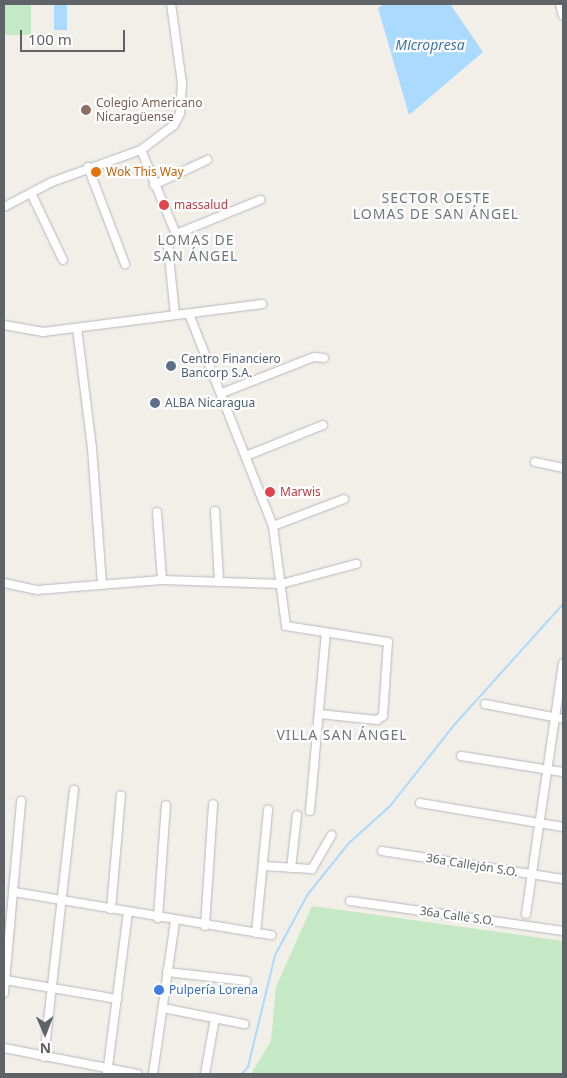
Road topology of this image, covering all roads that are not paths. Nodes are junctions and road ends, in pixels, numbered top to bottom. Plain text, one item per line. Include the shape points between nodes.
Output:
1 (171, 4) edge
2 (560, 4) edge
3 (563, 16) edge
4 (140, 150) junction
5 (207, 160) dead end
6 (88, 167) junction
7 (154, 184) junction
8 (31, 193) junction
9 (260, 200) dead end
10 (4, 207) edge
11 (176, 234) junction
12 (63, 260) dead end
13 (125, 264) dead end
14 (262, 304) dead end
15 (189, 314) junction
16 (175, 315) junction
17 (4, 328) edge
18 (77, 328) junction
19 (324, 358) dead end
20 (222, 393) junction
21 (323, 425) dead end
22 (246, 456) junction
23 (535, 462) dead end
24 (563, 468) edge
25 (344, 499) dead end
26 (215, 511) dead end
27 (157, 512) dead end
28 (273, 526) junction
29 (356, 564) dead end
30 (162, 580) junction
31 (219, 581) junction
32 (4, 583) edge
33 (281, 584) junction
34 (102, 585) junction
35 (326, 633) junction
36 (563, 664) edge
37 (485, 704) dead end
38 (319, 714) junction
39 (553, 717) junction
40 (563, 719) edge
41 (461, 756) dead end
42 (546, 769) junction
43 (563, 772) edge
44 (74, 790) dead end
45 (121, 794) dead end
46 (21, 801) dead end
47 (420, 803) dead end
48 (213, 804) dead end
49 (166, 805) dead end
50 (268, 810) dead end
51 (310, 811) dead end
52 (297, 815) dead end
53 (538, 823) junction
54 (563, 827) edge
55 (332, 835) dead end
56 (382, 851) dead end
57 (263, 866) junction
58 (291, 868) junction
59 (530, 874) junction
60 (563, 878) edge
61 (14, 892) junction
62 (63, 900) junction
63 (350, 901) dead end
64 (111, 909) junction
65 (128, 912) junction
66 (526, 914) dead end
67 (158, 918) junction
68 (175, 921) junction
69 (205, 926) junction
70 (563, 931) edge
71 (256, 933) junction
72 (271, 935) dead end
73 (167, 972) junction
74 (5, 980) edge
75 (246, 981) dead end
76 (52, 989) junction
77 (4, 993) edge
78 (117, 999) junction
79 (163, 1008) junction
80 (215, 1018) junction
81 (244, 1024) dead end
82 (4, 1048) edge
83 (44, 1057) junction
84 (108, 1071) edge
85 (138, 1074) edge
86 (153, 1074) edge
87 (204, 1074) edge

1 - 4 street via 182,83 180,114 167,133
2 - 3 street
4 - 6 street
4 - 7 street
5 - 7 street
6 - 8 street
6 - 13 street
7 - 11 street
8 - 10 street
8 - 12 street
9 - 11 street
11 - 16 street via 168,246
14 - 15 street
15 - 16 street
15 - 20 street
16 - 18 street
17 - 18 street via 43,332
18 - 34 street via 92,448
19 - 20 street via 314,357
20 - 22 street
21 - 22 street
22 - 28 street
23 - 24 street
25 - 28 street
26 - 31 street
27 - 30 street
28 - 33 street
29 - 33 street
30 - 31 street
30 - 34 street
31 - 33 street
32 - 34 street via 37,590
33 - 35 street via 288,629
35 - 38 street
35 - 38 street via 388,642 383,714 377,720
36 - 39 street
37 - 39 street
38 - 51 street
39 - 40 street
39 - 42 street
41 - 42 street
42 - 43 street
42 - 53 street
44 - 62 street
45 - 64 street
46 - 61 street
47 - 53 street
48 - 69 street
49 - 67 street
50 - 57 street
52 - 58 street
53 - 54 street
53 - 59 street
55 - 58 street via 312,869
56 - 59 street, 36a Callejón S.O.
57 - 58 street
57 - 71 street
59 - 60 street, 36a Callejón S.O.
59 - 66 street
61 - 62 street
61 - 74 street
62 - 64 street
62 - 76 street
63 - 70 street, 36a Calle S.O.
64 - 65 street
65 - 67 street
65 - 78 street
67 - 68 street
68 - 69 street
68 - 73 street
69 - 71 street
71 - 72 street
73 - 75 street
73 - 79 street
74 - 76 street
74 - 77 street
76 - 78 street
76 - 83 street
78 - 84 street
79 - 80 street
79 - 86 street
80 - 81 street
80 - 87 street
82 - 83 street
83 - 84 street
84 - 85 street

